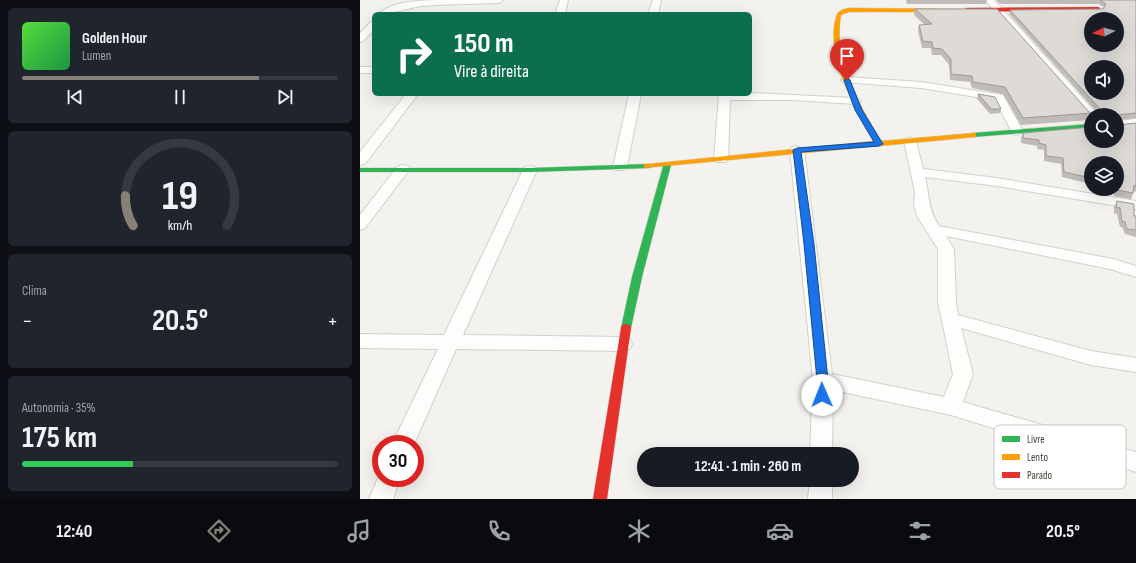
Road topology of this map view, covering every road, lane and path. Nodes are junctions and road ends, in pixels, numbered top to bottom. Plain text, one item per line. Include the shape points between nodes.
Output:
1 (498, 0) edge
2 (564, 0) edge
3 (657, 0) edge
4 (989, 0) edge
5 (997, 8) junction
6 (1098, 9) edge
7 (387, 12) edge
8 (561, 12) edge
9 (654, 12) edge
10 (372, 26) edge
11 (360, 39) edge
12 (360, 70) edge
13 (372, 70) edge
14 (847, 80) junction
15 (410, 96) edge
16 (635, 96) edge
17 (725, 96) edge
18 (752, 96) edge
19 (855, 101) junction
20 (1086, 108) edge
21 (1136, 123) edge
22 (1124, 124) edge
23 (1084, 126) edge
24 (1017, 130) junction
25 (910, 141) junction
26 (879, 144) junction
27 (797, 150) junction
28 (721, 159) junction
29 (360, 161) edge
30 (667, 165) junction
31 (620, 167) junction
32 (404, 169) junction
33 (360, 170) edge
34 (530, 170) junction
35 (917, 172) junction
36 (1136, 205) edge
37 (360, 225) edge
38 (932, 229) junction
39 (1136, 272) edge
40 (951, 319) junction
41 (360, 341) edge
42 (450, 343) junction
43 (624, 344) junction
44 (1136, 365) edge
45 (822, 380) junction
46 (951, 407) junction
47 (1012, 425) edge
48 (407, 435) edge
49 (821, 447) edge
50 (1126, 459) edge
51 (1136, 462) edge
52 (386, 487) edge
53 (821, 487) edge
54 (381, 499) edge
55 (600, 499) edge
56 (820, 499) edge

1 - 7 street via 482,5 408,5
2 - 8 street
3 - 9 street
4 - 5 street
5 - 6 street
5 - 14 street via 843,11 838,16 837,25
5 - 20 street
10 - 11 street
12 - 13 street
14 - 19 street
14 - 24 street via 921,85 999,97
15 - 29 street
16 - 31 street
17 - 28 street
18 - 19 street
19 - 26 street
21 - 22 street
23 - 24 street
24 - 25 street
25 - 26 street
25 - 35 street
26 - 27 street
27 - 28 street
27 - 45 street
28 - 30 street
30 - 31 street
30 - 43 street via 644,249
31 - 34 street
32 - 33 street
32 - 34 street
32 - 37 street
34 - 42 street
35 - 36 street via 997,182
35 - 38 street via 922,192 921,204
38 - 39 street via 1113,264
38 - 40 street via 946,249 947,302
40 - 44 street via 1091,358
40 - 46 street via 963,374
41 - 42 street
42 - 43 street
42 - 48 street
43 - 55 street via 606,474
45 - 46 street
45 - 49 street
46 - 47 street
50 - 51 street
52 - 54 street
53 - 56 street

